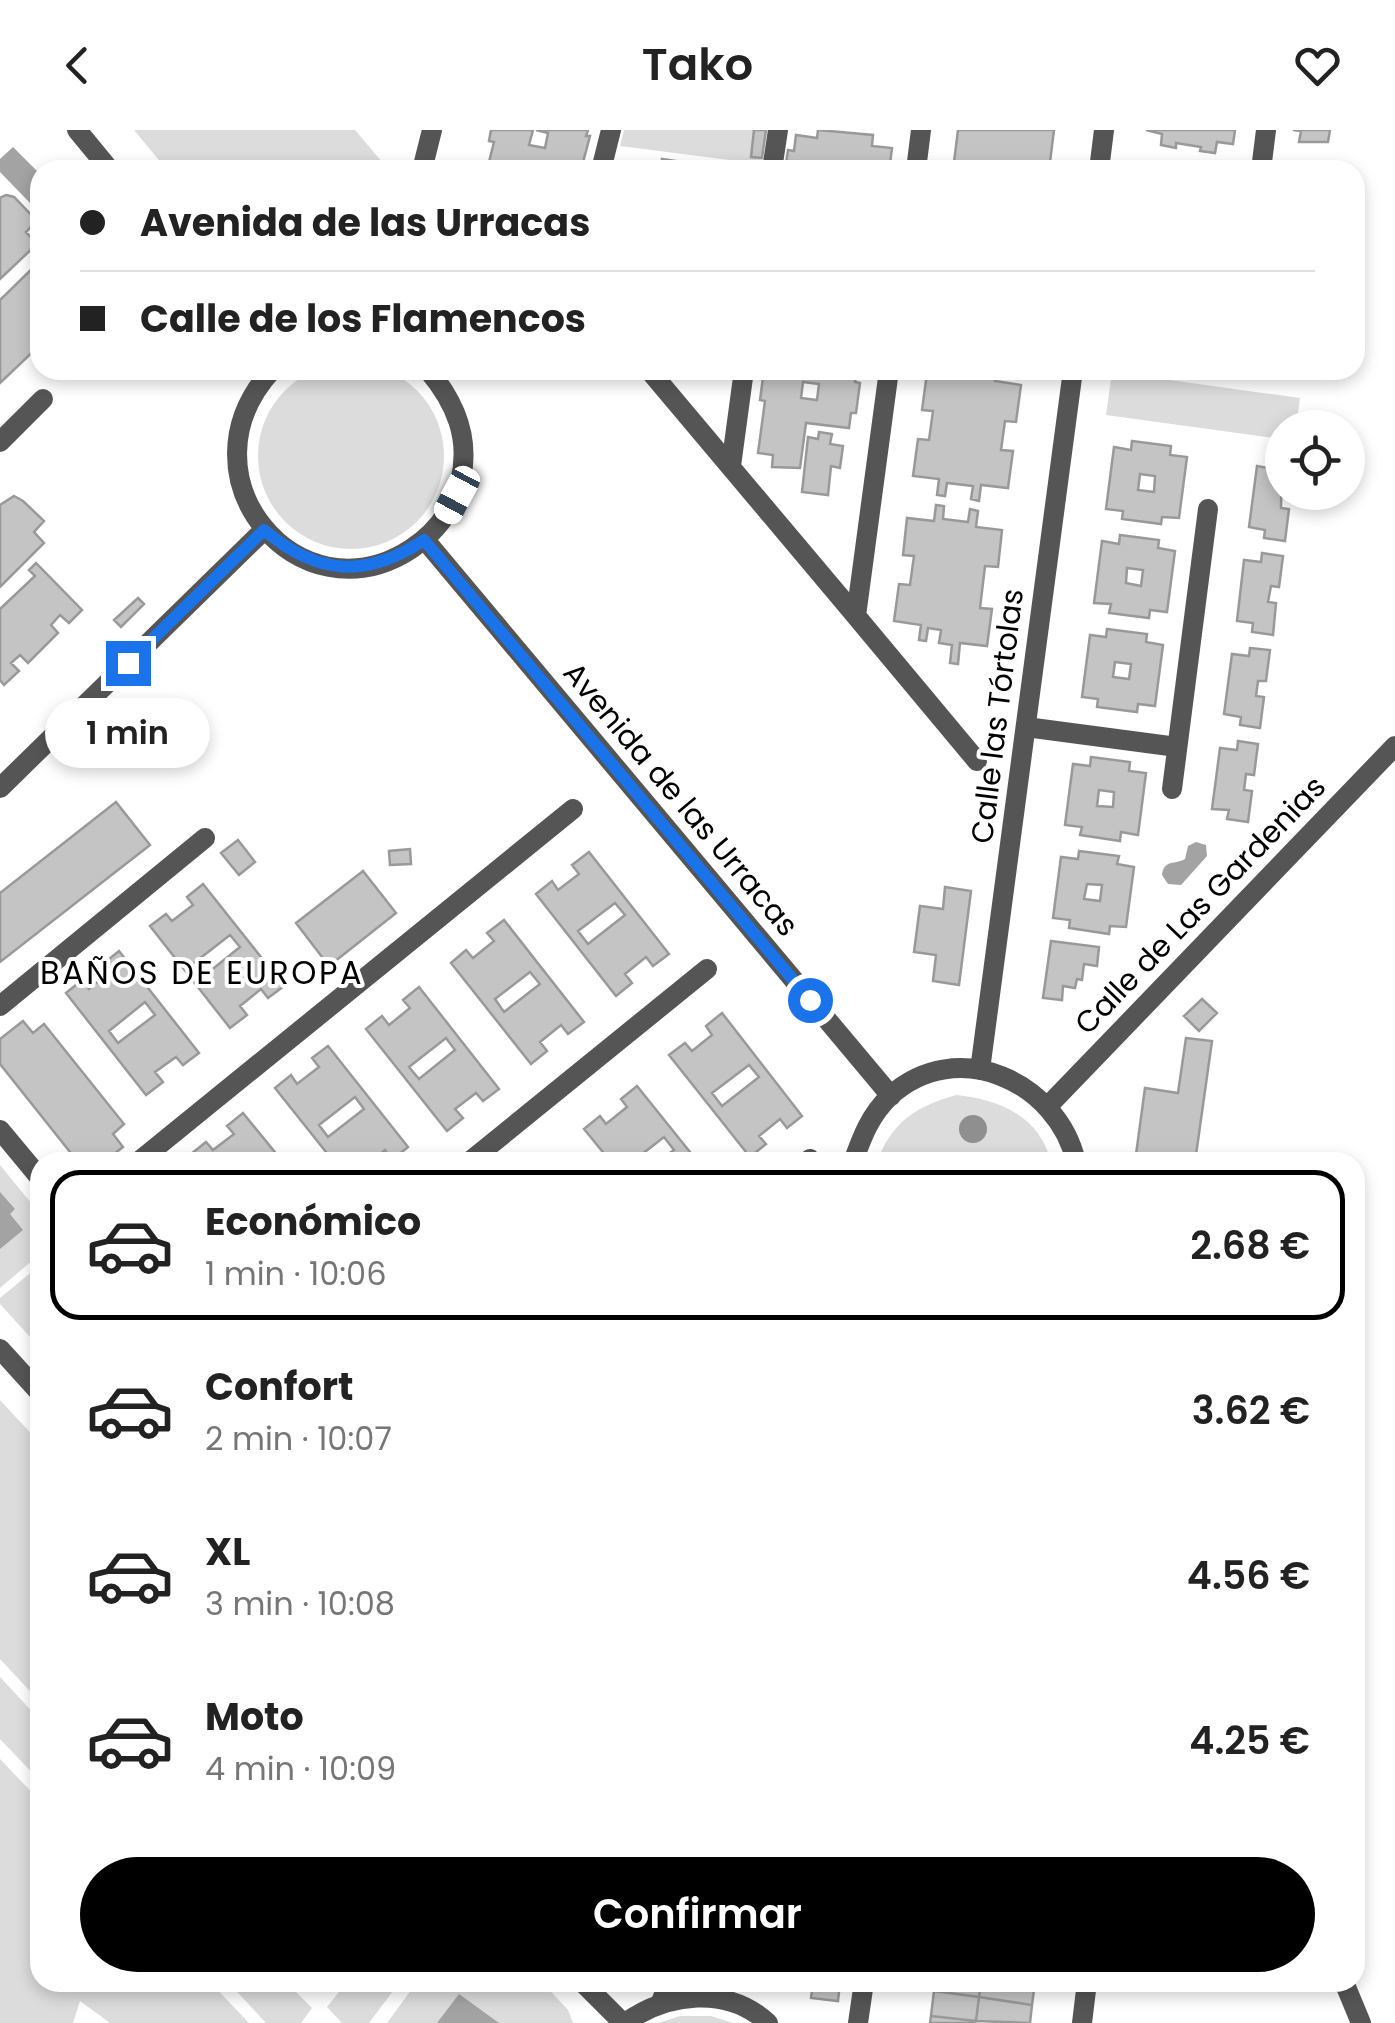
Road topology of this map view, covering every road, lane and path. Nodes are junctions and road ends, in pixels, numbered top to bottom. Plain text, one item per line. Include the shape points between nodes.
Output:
1 (77, 130) edge
2 (432, 130) edge
3 (611, 130) edge
4 (778, 130) edge
5 (922, 130) edge
6 (1104, 130) edge
7 (1266, 130) edge
8 (102, 160) edge
9 (424, 160) edge
10 (603, 160) edge
11 (774, 160) edge
12 (918, 160) edge
13 (1100, 160) edge
14 (1262, 160) edge
15 (263, 380) edge
16 (437, 380) edge
17 (658, 380) edge
18 (743, 380) edge
19 (888, 380) edge
20 (1071, 380) edge
21 (43, 398) dead end
22 (0, 442) edge
23 (731, 466) junction
24 (1208, 509) dead end
25 (264, 530) junction
26 (424, 540) junction
27 (856, 616) junction
28 (1026, 727) junction
29 (1395, 746) edge
30 (1178, 747) junction
31 (976, 761) dead end
32 (0, 788) edge
33 (1172, 788) dead end
34 (573, 809) dead end
35 (205, 838) dead end
36 (707, 968) dead end
37 (0, 1006) edge
38 (980, 1070) junction
39 (891, 1096) junction
40 (1048, 1105) junction
41 (0, 1130) edge
42 (150, 1152) edge
43 (481, 1152) edge
44 (856, 1152) edge
45 (1074, 1152) edge
46 (30, 1166) edge
47 (0, 1349) edge
48 (30, 1382) edge
49 (591, 1992) edge
50 (665, 1992) edge
51 (863, 1992) edge
52 (1087, 1992) edge
53 (1348, 1992) edge
54 (624, 2023) edge
55 (768, 2023) edge
56 (858, 2023) edge
57 (1082, 2023) edge
58 (1361, 2023) edge

1 - 8 street
2 - 9 street
3 - 10 street
4 - 11 street
5 - 12 street
6 - 13 street
7 - 14 street
15 - 25 street via 244,408 235,459 239,485
16 - 26 street via 458,415 463,468 457,495
17 - 23 street
18 - 23 street
19 - 27 street
20 - 28 street, Calle las Tórtolas
21 - 22 street
23 - 27 street
24 - 30 street
25 - 26 street via 300,556 343,567 373,566
25 - 32 street
26 - 39 street, Avenida de las Urracas
27 - 31 street
28 - 30 street
28 - 38 street, Calle las Tórtolas
29 - 40 street, Calle de Las Gardenias
30 - 33 street
34 - 42 street
35 - 37 street
36 - 43 street
38 - 39 street via 933,1074
38 - 40 street via 1018,1081
39 - 44 street via 865,1127
40 - 45 street
41 - 46 street
47 - 48 street
49 - 54 street
50 - 54 street
50 - 55 street via 730,2001
51 - 56 street
52 - 57 street
53 - 58 street

